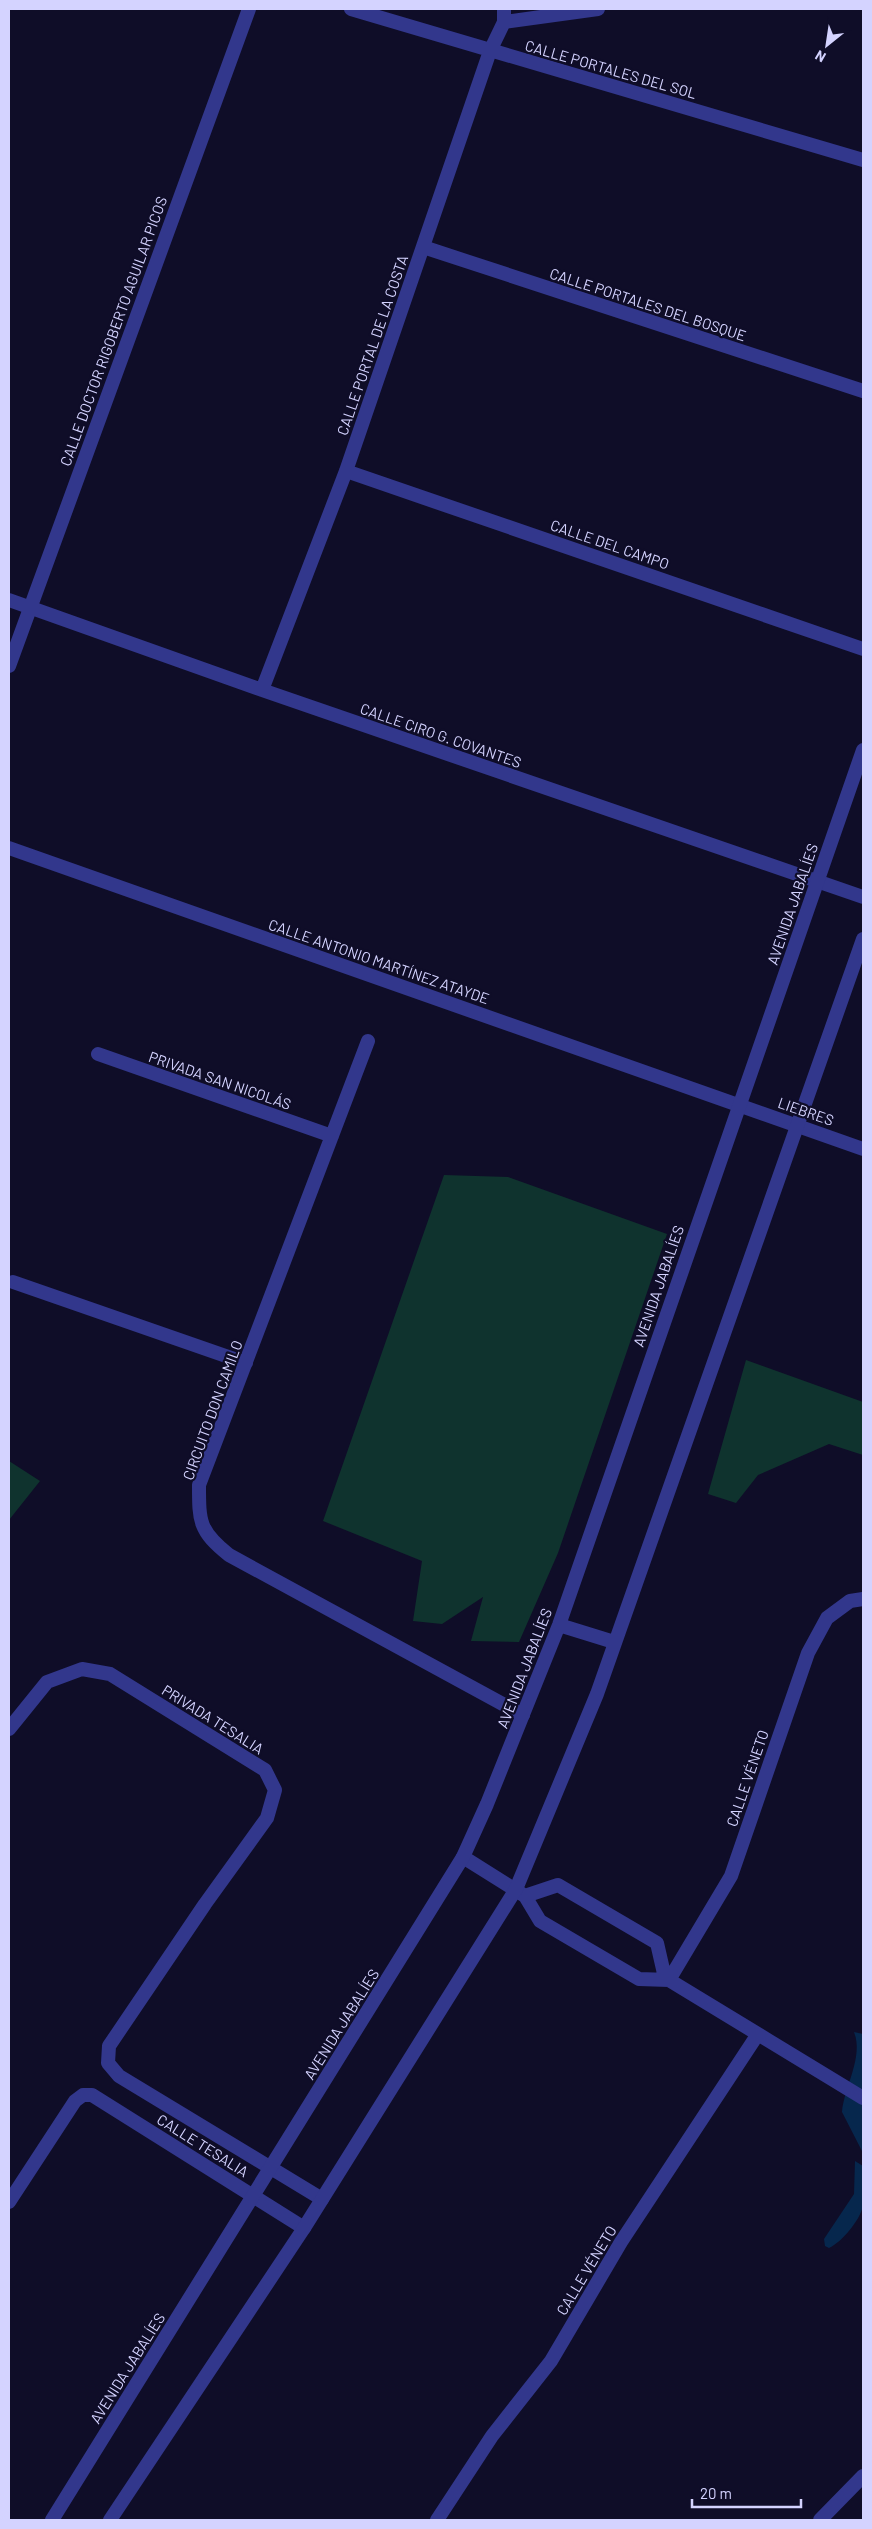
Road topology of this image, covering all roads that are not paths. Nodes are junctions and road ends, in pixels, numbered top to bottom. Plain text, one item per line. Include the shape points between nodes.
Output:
1 (249, 9) edge
2 (351, 9) edge
3 (598, 9) edge
4 (504, 15) edge
5 (490, 51) junction
6 (863, 160) edge
7 (423, 247) junction
8 (863, 391) edge
9 (346, 470) junction
10 (9, 600) edge
11 (29, 607) junction
12 (863, 649) edge
13 (9, 666) edge
14 (262, 690) junction
15 (863, 750) edge
16 (9, 848) edge
17 (816, 882) junction
18 (863, 897) edge
19 (863, 939) edge
20 (368, 1041) dead end
21 (98, 1054) dead end
22 (738, 1105) junction
23 (798, 1126) junction
24 (332, 1136) junction
25 (863, 1148) edge
26 (13, 1282) dead end
27 (246, 1363) junction
28 (863, 1599) edge
29 (559, 1625) junction
30 (614, 1642) junction
31 (523, 1715) junction
32 (9, 1729) edge
33 (463, 1857) junction
34 (521, 1892) junction
35 (667, 1979) junction
36 (758, 2034) junction
37 (108, 2063) joint
38 (863, 2098) edge
39 (272, 2167) junction
40 (253, 2196) junction
41 (322, 2199) junction
42 (9, 2202) edge
43 (304, 2228) junction
44 (863, 2476) edge
45 (52, 2520) edge
46 (110, 2520) edge
47 (438, 2520) edge
48 (820, 2520) edge

1 - 11 street, CALLE DOCTOR RIGOBERTO AGUILAR PICOS
2 - 5 street, CALLE PORTALES DEL SOL
3 - 4 street
4 - 5 street, CALLE PORTAL DE LA COSTA
5 - 6 street, CALLE PORTALES DEL SOL
5 - 7 street, CALLE PORTAL DE LA COSTA
7 - 8 street, CALLE PORTALES DEL BOSQUE
7 - 9 street, CALLE PORTAL DE LA COSTA
9 - 12 street, CALLE DEL CAMPO
9 - 14 street, CALLE PORTAL DE LA COSTA
10 - 11 street, CALLE CIRO G. COVANTES
11 - 13 street, CALLE DOCTOR RIGOBERTO AGUILAR PICOS
11 - 14 street, CALLE CIRO G. COVANTES
14 - 17 street, CALLE CIRO G. COVANTES
15 - 17 street, AVENIDA JABALÍES
16 - 22 street, CALLE ANTONIO MARTÍNEZ ATAYDE
17 - 18 street, CALLE CIRO G. COVANTES
17 - 22 street, AVENIDA JABALÍES
19 - 23 street
20 - 24 street, CIRCUITO DON CAMILO
21 - 24 street, PRIVADA SAN NICOLÁS
22 - 23 street, LIEBRES
22 - 29 street, AVENIDA JABALÍES
23 - 25 street, LIEBRES
23 - 30 street
24 - 27 street, CIRCUITO DON CAMILO
26 - 27 street
27 - 31 street, CIRCUITO DON CAMILO via 199,1485 199,1519 212,1541 229,1555
28 - 35 street, CALLE VÉNETO via 850,1601 828,1618 808,1653 731,1876
29 - 30 street
29 - 31 street, AVENIDA JABALÍES
30 - 34 street
31 - 33 street, AVENIDA JABALÍES
32 - 37 street, PRIVADA TESALIA via 47,1682 82,1669 110,1674 265,1770 275,1790 267,1818 109,2046
33 - 34 street
33 - 39 street, AVENIDA JABALÍES
34 - 35 street via 540,1921 639,1979
34 - 35 street via 558,1885 656,1943
34 - 41 street
35 - 36 street
36 - 38 street
36 - 47 street, CALLE VÉNETO via 621,2242 551,2361 492,2436
37 - 39 street, CALLE TESALIA via 120,2076
39 - 40 street, AVENIDA JABALÍES
39 - 41 street, CALLE TESALIA
40 - 42 street, CALLE TESALIA via 92,2095 83,2095 75,2101
40 - 43 street, CALLE TESALIA
40 - 45 street, AVENIDA JABALÍES
41 - 43 street
43 - 46 street
44 - 48 street

